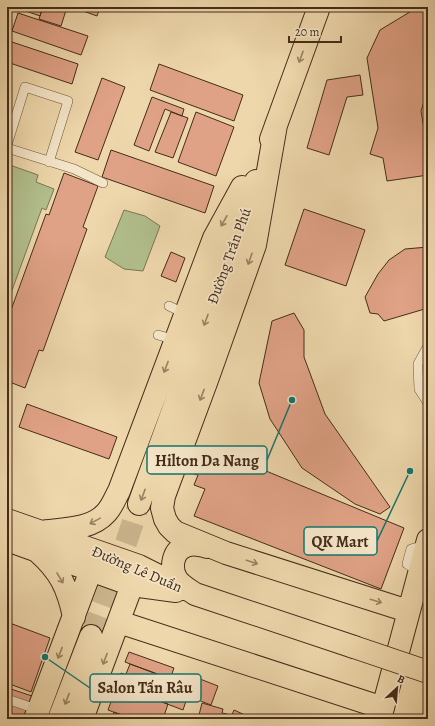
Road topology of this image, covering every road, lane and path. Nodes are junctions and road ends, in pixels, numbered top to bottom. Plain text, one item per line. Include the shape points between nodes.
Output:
1 (319, 7) edge
2 (276, 125) junction
3 (7, 147) edge
4 (49, 162) junction
5 (103, 183) dead end
6 (428, 346) edge
7 (428, 403) edge
8 (139, 504) tunnel mouth
9 (7, 520) edge
10 (7, 540) edge
11 (38, 540) junction
12 (427, 542) edge
13 (226, 553) junction
14 (91, 570) junction
15 (132, 585) junction
16 (195, 594) junction
17 (408, 611) junction
18 (74, 617) junction
19 (119, 622) junction
20 (91, 636) tunnel mouth
21 (428, 672) edge
22 (7, 699) edge
23 (428, 701) edge
24 (382, 713) edge
25 (37, 715) edge
26 (59, 719) edge
27 (82, 719) edge
28 (423, 719) edge

1 -> 2 main road, Đường Trần Phú
2 -> 8 main road, Đường Trần Phú
2 -> 11 main road via 177,310 119,491 107,512 86,525
2 -> 13 main road via 255,245 164,496 162,508 165,519 175,532
3 - 4 lane
3 - 4 lane via 25,88 68,101
4 - 5 lane via 74,169
6 - 7 lane via 418,364 419,389
9 - 11 main road, Đường Lê Duẩn
10 - 11 main road, Đường Lê Duẩn
11 - 14 main road, Đường Lê Duẩn
11 - 16 main road, Đường Lê Duẩn via 139,566
11 -> 18 main road via 70,597
12 - 17 main road
13 - 16 main road via 197,544 185,546 174,557 173,572 176,579
13 -> 17 main road
14 - 15 main road, Đường Lê Duẩn
14 - 18 main road
15 - 16 main road, Đường Lê Duẩn
15 - 19 main road
16 - 21 main road, bridge
17 - 24 main road
18 -> 25 main road
19 - 24 main road
19 -> 27 main road
20 -> 26 main road
22 - 25 lane
23 - 28 path

